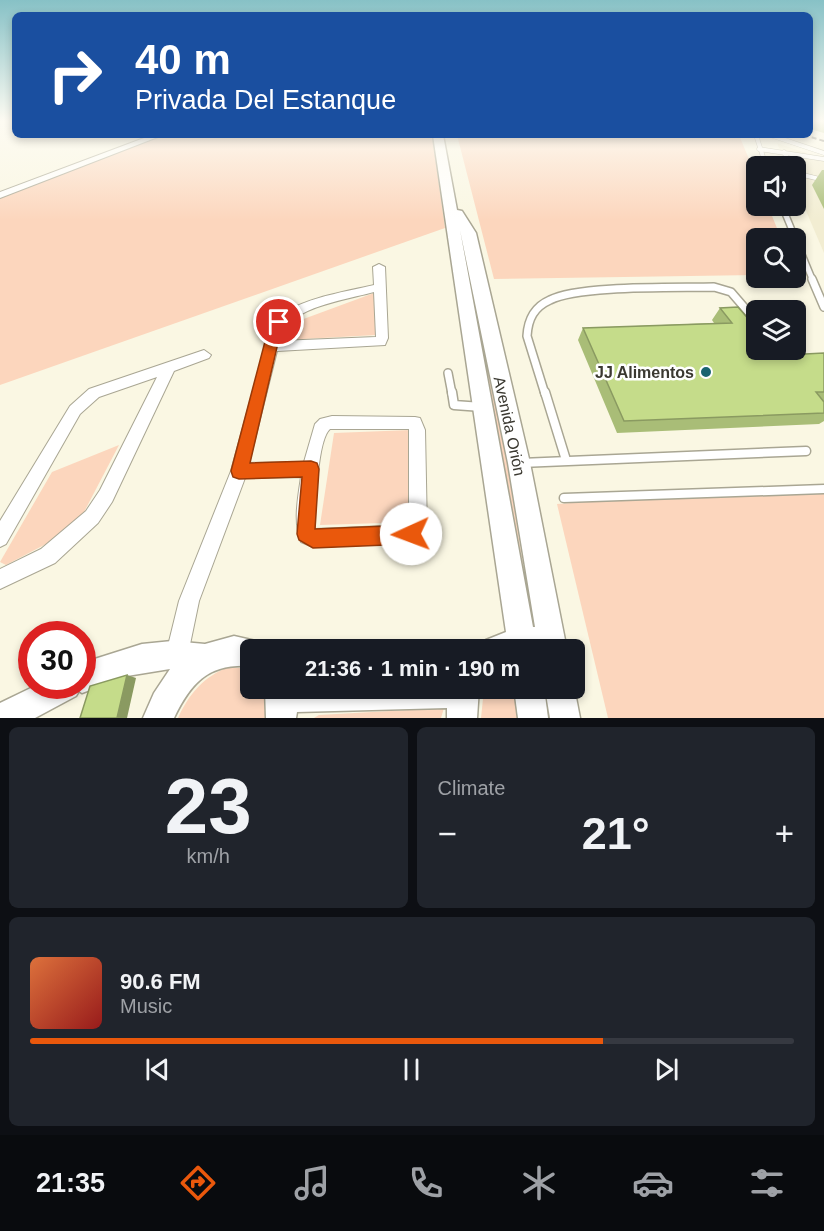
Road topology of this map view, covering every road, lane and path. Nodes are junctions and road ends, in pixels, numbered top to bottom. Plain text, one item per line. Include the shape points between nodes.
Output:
1 (110, 154) edge
2 (442, 154) edge
3 (793, 154) edge
4 (824, 159) edge
5 (806, 176) edge
6 (824, 180) edge
7 (0, 195) edge
8 (452, 208) junction
9 (786, 216) edge
10 (379, 267) dead end
11 (380, 287) junction
12 (824, 307) edge
13 (746, 309) edge
14 (270, 346) junction
15 (204, 355) dead end
16 (168, 368) junction
17 (448, 373) dead end
18 (484, 407) junction
19 (806, 451) dead end
20 (566, 460) junction
21 (519, 463) junction
22 (311, 469) junction
23 (239, 471) junction
24 (824, 489) edge
25 (564, 498) dead end
26 (0, 538) edge
27 (0, 579) edge
28 (513, 639) edge
29 (552, 639) edge
30 (240, 650) edge
31 (190, 656) junction
32 (96, 673) edge
33 (40, 699) edge
34 (530, 699) edge
35 (562, 699) edge
36 (463, 700) edge
37 (281, 701) edge
38 (3, 718) edge
39 (158, 718) edge
40 (533, 718) edge
41 (565, 718) edge

1 - 7 street
2 - 8 street, Avenida Orión
3 - 4 lane
5 - 6 lane
8 - 18 street, Avenida Orión
8 - 21 street, Avenida Orión via 469,233
9 - 12 lane
10 - 11 street
11 - 14 street via 300,311 279,322
11 - 14 street via 380,342
13 - 20 lane via 731,292 714,287 566,293 534,308 527,336
14 - 23 street
15 - 16 street
16 - 26 street via 94,393 79,405
16 - 27 street via 92,517 48,556
17 - 18 lane via 454,405
18 - 28 street, Avenida Orión
19 - 20 lane
20 - 21 lane
21 - 29 street, Avenida Orión
22 - 22 street via 324,424 415,423 418,531 309,537 306,531
22 - 23 street
23 - 31 street via 189,601
24 - 25 lane
30 - 31 street
31 - 32 street via 132,659
31 - 39 street
33 - 38 street
34 - 40 street
35 - 41 street
36 - 37 street

